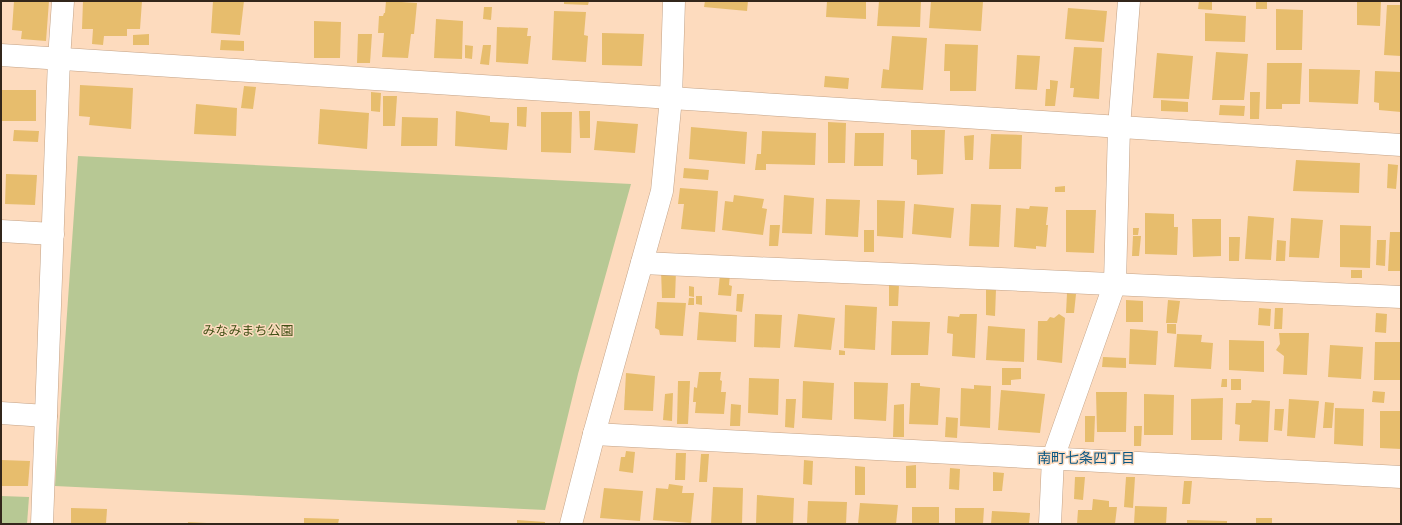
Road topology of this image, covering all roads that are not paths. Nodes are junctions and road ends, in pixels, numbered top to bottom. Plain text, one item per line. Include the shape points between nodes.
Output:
1 (63, 1) edge
2 (674, 1) edge
3 (1129, 1) edge
4 (1, 55) edge
5 (59, 59) junction
6 (670, 98) junction
7 (1120, 127) junction
8 (1401, 145) edge
9 (1, 231) edge
10 (53, 234) junction
11 (642, 263) junction
12 (1115, 283) junction
13 (1401, 297) edge
14 (1, 413) edge
15 (46, 416) junction
16 (594, 434) junction
17 (1053, 458) junction
18 (1401, 477) edge
19 (42, 524) edge
20 (571, 524) edge
21 (1050, 524) edge

1 - 5 street
2 - 6 street
3 - 7 street
4 - 5 street
5 - 6 street
5 - 10 street
6 - 7 street
6 - 11 street via 662,191
7 - 8 street
7 - 12 street
9 - 10 street
10 - 15 street
11 - 12 street
11 - 16 street
12 - 13 street
12 - 17 street
14 - 15 street
15 - 19 street
16 - 17 street
16 - 20 street
17 - 18 street
17 - 21 street

